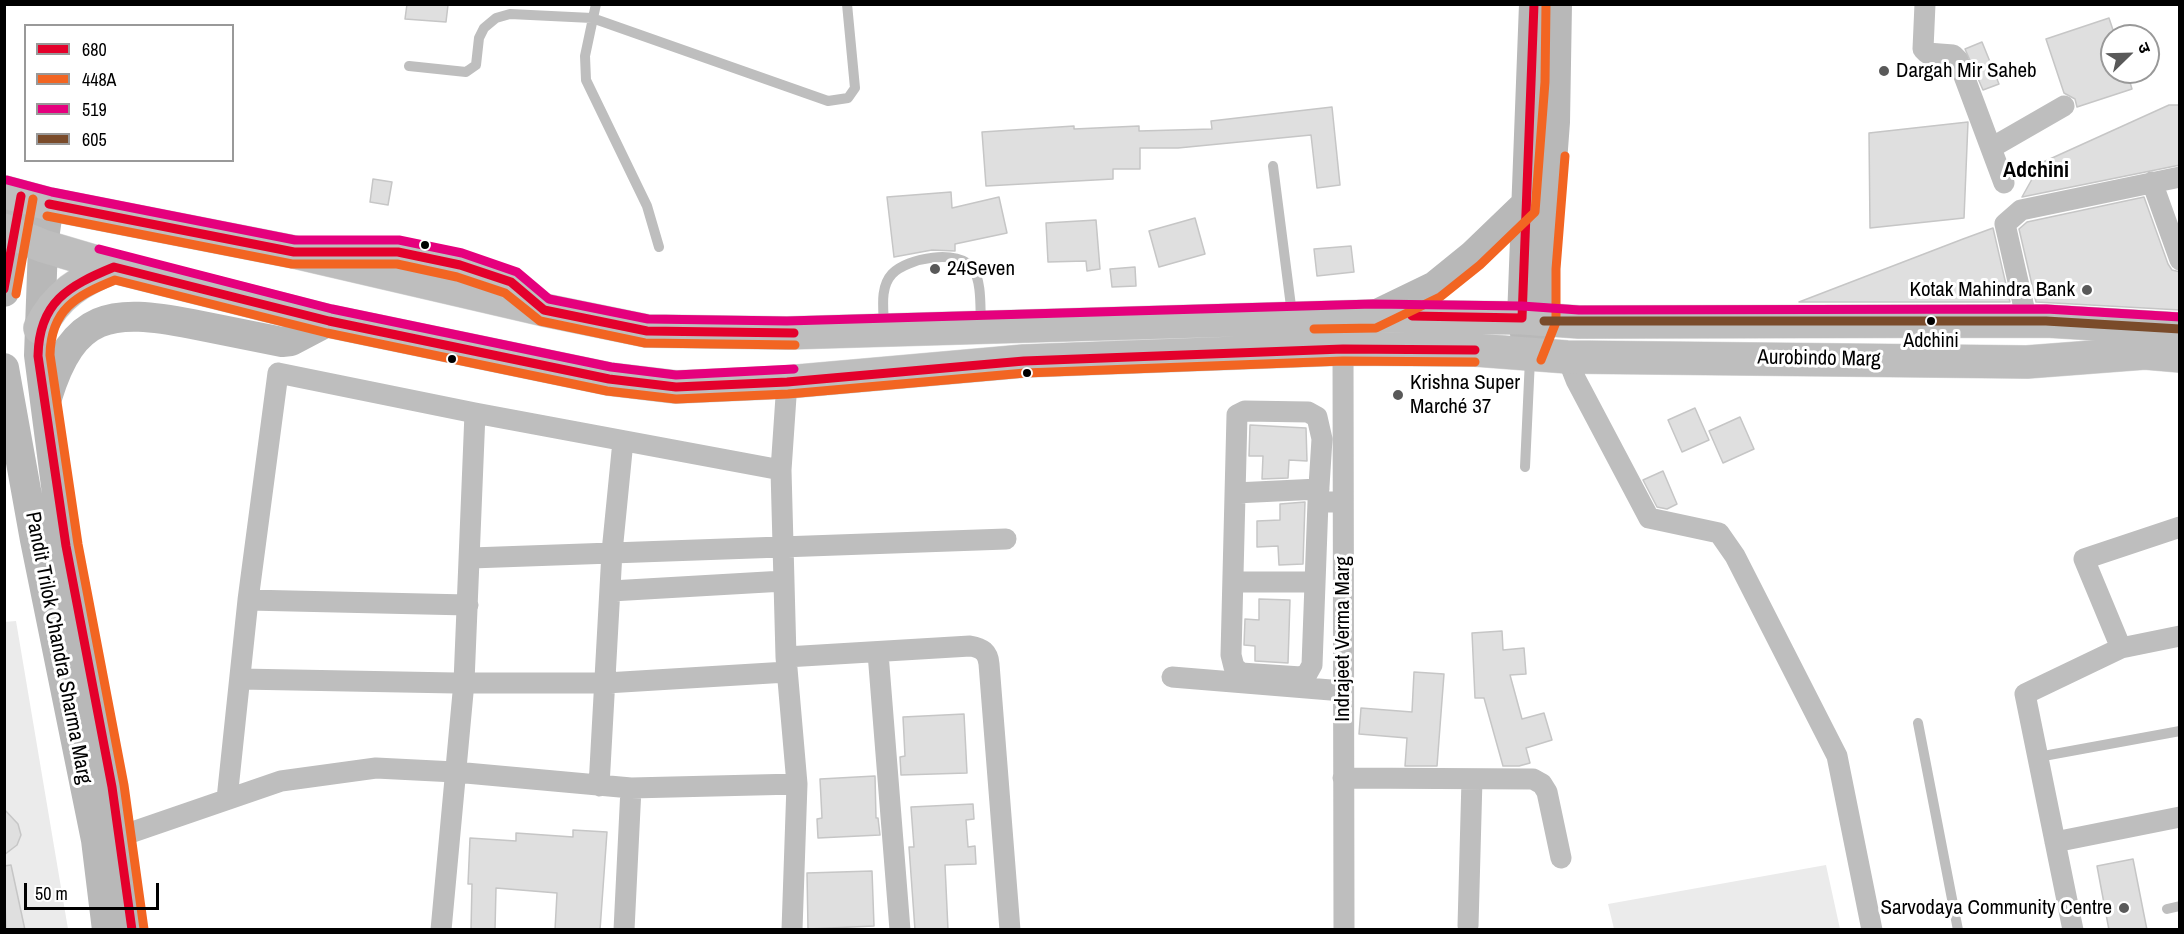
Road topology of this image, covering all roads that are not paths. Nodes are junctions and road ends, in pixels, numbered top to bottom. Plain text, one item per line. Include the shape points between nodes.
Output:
1 (596, 4) edge
2 (847, 4) edge
3 (1534, 4) edge
4 (1557, 4) edge
5 (1925, 4) edge
6 (592, 18) junction
7 (409, 66) dead end
8 (2064, 106) dead end
9 (1991, 148) junction
10 (1273, 166) dead end
11 (2180, 177) edge
12 (2152, 182) junction
13 (2004, 183) dead end
14 (25, 197) edge
15 (1524, 205) junction
16 (9, 231) edge
17 (43, 246) junction
18 (659, 247) dead end
19 (2180, 260) edge
20 (114, 267) junction
21 (4, 292) edge
22 (1373, 316) junction
23 (1293, 318) junction
24 (1533, 319) junction
25 (329, 321) junction
26 (2027, 321) junction
27 (981, 326) junction
28 (40, 328) junction
29 (884, 328) junction
30 (2180, 329) edge
31 (1343, 349) junction
32 (1530, 356) junction
33 (2180, 356) edge
34 (1567, 357) junction
35 (4, 368) edge
36 (787, 382) junction
37 (45, 405) junction
38 (475, 413) junction
39 (622, 441) junction
40 (1525, 467) dead end
41 (781, 470) junction
42 (1235, 493) junction
43 (1318, 496) junction
44 (1343, 502) junction
45 (2180, 526) edge
46 (1006, 539) dead end
47 (784, 547) junction
48 (612, 552) junction
49 (471, 558) junction
50 (784, 581) junction
51 (1233, 582) junction
52 (1315, 582) junction
53 (611, 591) junction
54 (248, 600) junction
55 (468, 605) junction
56 (2180, 636) edge
57 (2121, 648) junction
58 (878, 653) junction
59 (787, 665) junction
60 (1172, 677) dead end
61 (240, 679) junction
62 (464, 682) junction
63 (606, 682) junction
64 (1343, 691) junction
65 (1918, 723) dead end
66 (2180, 731) edge
67 (2038, 757) junction
68 (455, 772) junction
69 (1343, 778) junction
70 (1472, 779) junction
71 (797, 784) junction
72 (599, 786) junction
73 (632, 788) junction
74 (227, 799) junction
75 (2180, 817) edge
76 (109, 838) junction
77 (2055, 842) junction
78 (1561, 858) dead end
79 (2180, 906) edge
80 (2167, 909) dead end
81 (1468, 926) dead end
82 (107, 930) edge
83 (132, 930) edge
84 (441, 930) edge
85 (624, 930) edge
86 (792, 930) edge
87 (900, 930) edge
88 (1010, 930) edge
89 (1344, 930) edge
90 (1872, 930) edge
91 (1958, 930) edge
92 (2073, 930) edge

1 - 6 lane
2 - 6 lane via 855,88 848,98 828,101
3 - 15 main road
4 - 24 main road via 1555,122 1544,269
5 - 9 street via 1923,49 1927,53 1953,55 1958,60
6 - 7 lane via 510,14 496,18 484,28 476,65 466,72
6 - 18 lane via 585,56 586,80 647,206
8 - 9 street
9 - 13 street
10 - 23 lane
11 - 12 street
12 - 19 street
12 - 26 street via 2021,210 2005,224
14 - 16 main road
14 - 17 main road, Pandit Trilok Chandra Sharma Marg
14 - 29 highway, Aurobindo Marg via 646,331 788,333
15 - 22 main road via 1473,256 1435,286
15 - 24 main road
16 - 17 highway
16 - 21 main road
17 - 20 highway
17 - 28 main road, Pandit Trilok Chandra Sharma Marg
20 - 25 highway
20 - 28 highway via 71,288 56,302
22 - 23 highway, Aurobindo Marg
22 - 24 highway, Aurobindo Marg
23 - 27 highway, Aurobindo Marg
24 - 26 highway, Aurobindo Marg
24 - 32 main road
25 - 36 highway via 609,379 676,387
25 - 37 main road via 282,342 144,315 107,320 68,349 55,371
26 - 30 highway, Aurobindo Marg
27 - 29 highway, Aurobindo Marg
27 - 29 lane via 973,268 959,259 927,258 891,275 883,294
28 - 37 main road, Pandit Trilok Chandra Sharma Marg
31 - 32 highway, Aurobindo Marg via 1475,350
31 - 36 highway via 1024,361
31 - 44 street, Indrajeet Verma Marg
32 - 34 highway, Aurobindo Marg
32 - 40 lane
33 - 34 highway, Aurobindo Marg via 2145,353 2027,362
34 - 90 street via 1649,518 1719,533 1736,556 1837,756
35 - 76 main road, Pandit Trilok Chandra Sharma Marg via 35,540
36 - 41 street
37 - 76 main road, Pandit Trilok Chandra Sharma Marg
38 - 39 street
38 - 49 street
38 - 54 street via 278,373
39 - 41 street
39 - 48 street
41 - 47 street
42 - 43 street
42 - 43 street via 1237,415 1245,411 1308,412 1317,417 1322,439
42 - 51 street
43 - 44 street
43 - 52 street
44 - 64 street, Indrajeet Verma Marg
45 - 57 street via 2084,559
46 - 47 street
47 - 48 street
47 - 50 street
48 - 49 street
48 - 53 street
49 - 55 street
50 - 53 street
50 - 59 street
51 - 52 street
51 - 52 street via 1234,667 1241,673 1302,677 1312,665
53 - 63 street
54 - 55 street
54 - 61 street
55 - 62 street
56 - 57 street
57 - 67 street via 2025,694
58 - 59 street
58 - 87 street
58 - 88 street via 970,646 980,647 986,653
59 - 63 street
59 - 71 street
60 - 64 street
61 - 62 street
61 - 74 street
62 - 63 street
62 - 68 street
63 - 72 street
64 - 69 street, Indrajeet Verma Marg
65 - 91 lane
66 - 67 lane
67 - 77 street
68 - 72 street
68 - 74 street via 376,768 281,781
68 - 84 street
69 - 70 street
69 - 89 street, Indrajeet Verma Marg
70 - 78 street via 1533,779 1542,784
70 - 81 street
71 - 73 street
71 - 86 street
72 - 73 street
73 - 85 street
74 - 76 street
75 - 77 street
76 - 82 main road, Pandit Trilok Chandra Sharma Marg
76 - 83 main road, Pandit Trilok Chandra Sharma Marg
77 - 92 street
79 - 80 lane

